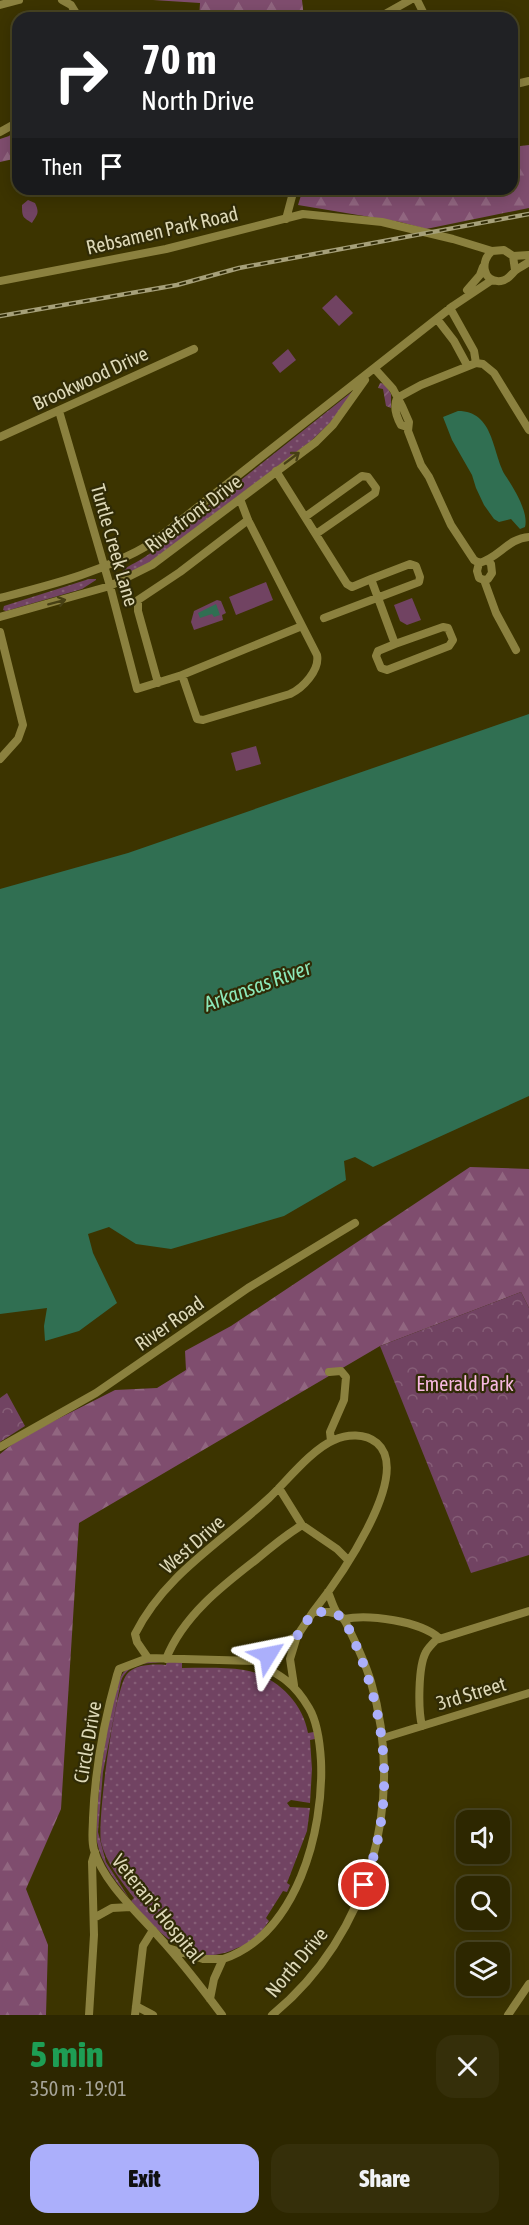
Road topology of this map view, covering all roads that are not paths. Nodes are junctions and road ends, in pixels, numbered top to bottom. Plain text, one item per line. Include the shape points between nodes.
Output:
1 (19, 0) edge
2 (62, 0) edge
3 (410, 0) edge
4 (0, 5) edge
5 (75, 12) edge
6 (389, 12) edge
7 (292, 195) edge
8 (286, 219) junction
9 (437, 236) junction
10 (492, 251) junction
11 (529, 255) edge
12 (513, 256) junction
13 (529, 262) edge
14 (483, 265) junction
15 (515, 270) junction
16 (492, 280) junction
17 (0, 281) edge
18 (452, 307) junction
19 (437, 318) junction
20 (465, 334) junction
21 (454, 341) junction
22 (194, 349) dead end
23 (471, 364) junction
24 (371, 372) junction
25 (397, 398) junction
26 (59, 411) junction
27 (529, 430) edge
28 (0, 436) edge
29 (276, 471) junction
30 (240, 499) junction
31 (305, 517) junction
32 (248, 520) junction
33 (316, 534) junction
34 (529, 537) edge
35 (483, 562) junction
36 (105, 568) junction
37 (371, 579) junction
38 (483, 580) junction
39 (110, 586) junction
40 (0, 598) edge
41 (378, 599) junction
42 (0, 617) edge
43 (324, 618) dead end
44 (302, 626) junction
45 (0, 632) edge
46 (395, 644) junction
47 (516, 650) dead end
48 (182, 675) junction
49 (158, 683) junction
50 (0, 759) edge
51 (355, 1223) dead end
52 (329, 1372) dead end
53 (332, 1441) junction
54 (0, 1447) edge
55 (279, 1488) junction
56 (302, 1525) junction
57 (348, 1560) junction
58 (328, 1592) junction
59 (313, 1612) junction
60 (528, 1613) edge
61 (341, 1617) junction
62 (297, 1636) junction
63 (439, 1638) junction
64 (148, 1658) junction
65 (166, 1659) junction
66 (254, 1661) junction
67 (294, 1685) junction
68 (529, 1693) edge
69 (422, 1726) junction
70 (382, 1738) junction
71 (94, 1852) junction
72 (131, 1907) junction
73 (94, 1918) junction
74 (153, 1930) junction
75 (169, 1948) junction
76 (223, 1959) junction
77 (529, 1984) edge
78 (210, 1999) junction
79 (136, 2010) edge
80 (89, 2015) edge
81 (153, 2015) edge
82 (222, 2015) edge
83 (272, 2015) edge
84 (508, 2015) edge

1 - 4 street
2 - 5 street
3 - 6 street
7 - 8 street
8 - 9 street, Rebsamen Park Road via 303,214 343,217
8 - 17 street, Rebsamen Park Road via 166,249
9 - 10 street, Rebsamen Park Road
9 - 14 street, Rebsamen Park Road via 473,251
10 - 12 street, Rebsamen Park Road via 504,250
10 - 14 street
11 - 12 street, Rebsamen Park Road
12 - 15 street
13 - 15 street
14 - 16 street, Rebsamen Park Road
14 - 18 street, Riverfront Drive via 479,277
15 - 16 street via 504,280
16 - 18 street, Riverfront Drive
18 - 19 street, Riverfront Drive
18 - 20 street
19 - 21 street
19 - 24 street, Riverfront Drive
20 - 21 street
20 - 23 street via 474,351
21 - 23 street
22 - 26 street, Brookwood Drive
23 - 25 street
23 - 27 street via 490,368
24 - 25 street via 393,389
29 -> 24 street, Riverfront Drive via 333,425
24 - 36 street, Riverfront Drive via 152,543
25 - 35 street via 394,406 401,425 407,427 451,525 474,560
26 - 28 street, Brookwood Drive
26 - 36 street, Turtle Creek Lane
29 - 30 street, Riverfront Drive
29 - 31 street
30 - 32 street
30 - 39 street, Riverfront Drive via 152,566
31 - 33 street
31 - 33 street via 362,476 368,477 376,488 375,493
32 - 44 street
32 - 49 street via 138,600
33 - 37 street via 347,584 352,587
34 - 35 street via 514,540
35 - 38 street via 477,571
35 - 38 street via 491,564 492,573
36 - 39 street, Turtle Creek Lane
36 - 40 street, Riverfront Drive
37 - 41 street
37 - 41 street via 410,564 416,566 420,577 419,582
38 - 47 street
42 -> 39 street, Riverfront Drive
39 - 49 street, Turtle Creek Lane via 138,689
41 - 43 street
41 - 46 street
44 - 48 street
44 - 48 street via 318,662 299,690 290,694 197,719
45 - 50 street via 23,725 18,739
46 - 46 street via 443,627 448,628 453,640 449,646 387,670 381,668 378,651
48 - 49 street
51 - 54 street, River Road via 248,1288 96,1393
52 - 53 street via 341,1371 346,1377 344,1400 330,1432
53 - 55 street, West Drive
53 - 57 street, West Drive via 365,1436 378,1444 386,1458 380,1500
55 - 56 street
55 - 64 street, West Drive via 179,1574 151,1606 135,1634
56 - 57 street
56 - 65 street via 216,1592 191,1618
57 - 58 street, West Drive
58 - 59 street, West Drive
58 - 61 street, North Drive
59 - 61 street
59 - 62 street
60 - 63 street
61 - 63 street via 395,1620
61 - 70 street, North Drive via 371,1682
62 - 66 street
62 - 67 street via 290,1659
63 - 69 street via 425,1654 420,1689
64 - 65 street, Circle Drive
64 - 71 street, Circle Drive via 119,1669 111,1696 95,1793
65 - 66 street, Circle Drive
66 - 67 street, Veteran's Hospital
67 - 76 street, Veteran's Hospital via 311,1710 320,1750 320,1799 312,1846 275,1921 252,1945
68 - 69 street, 3rd Street
69 - 70 street, 3rd Street
70 - 83 street, North Drive via 386,1780 382,1820 357,1904 324,1959
71 - 72 street, Veteran's Hospital
71 - 73 street, Veteran's Hospital
72 - 73 street via 111,1908
72 - 74 street, Veteran's Hospital
73 - 80 street, Veteran's Hospital
74 - 75 street, Veteran's Hospital
74 - 79 street via 143,1946
75 - 76 street via 202,1959
75 - 78 street, Veteran's Hospital
76 - 78 street, Veteran's Hospital
77 - 84 street
78 - 82 street, Veteran's Hospital
79 - 81 street

